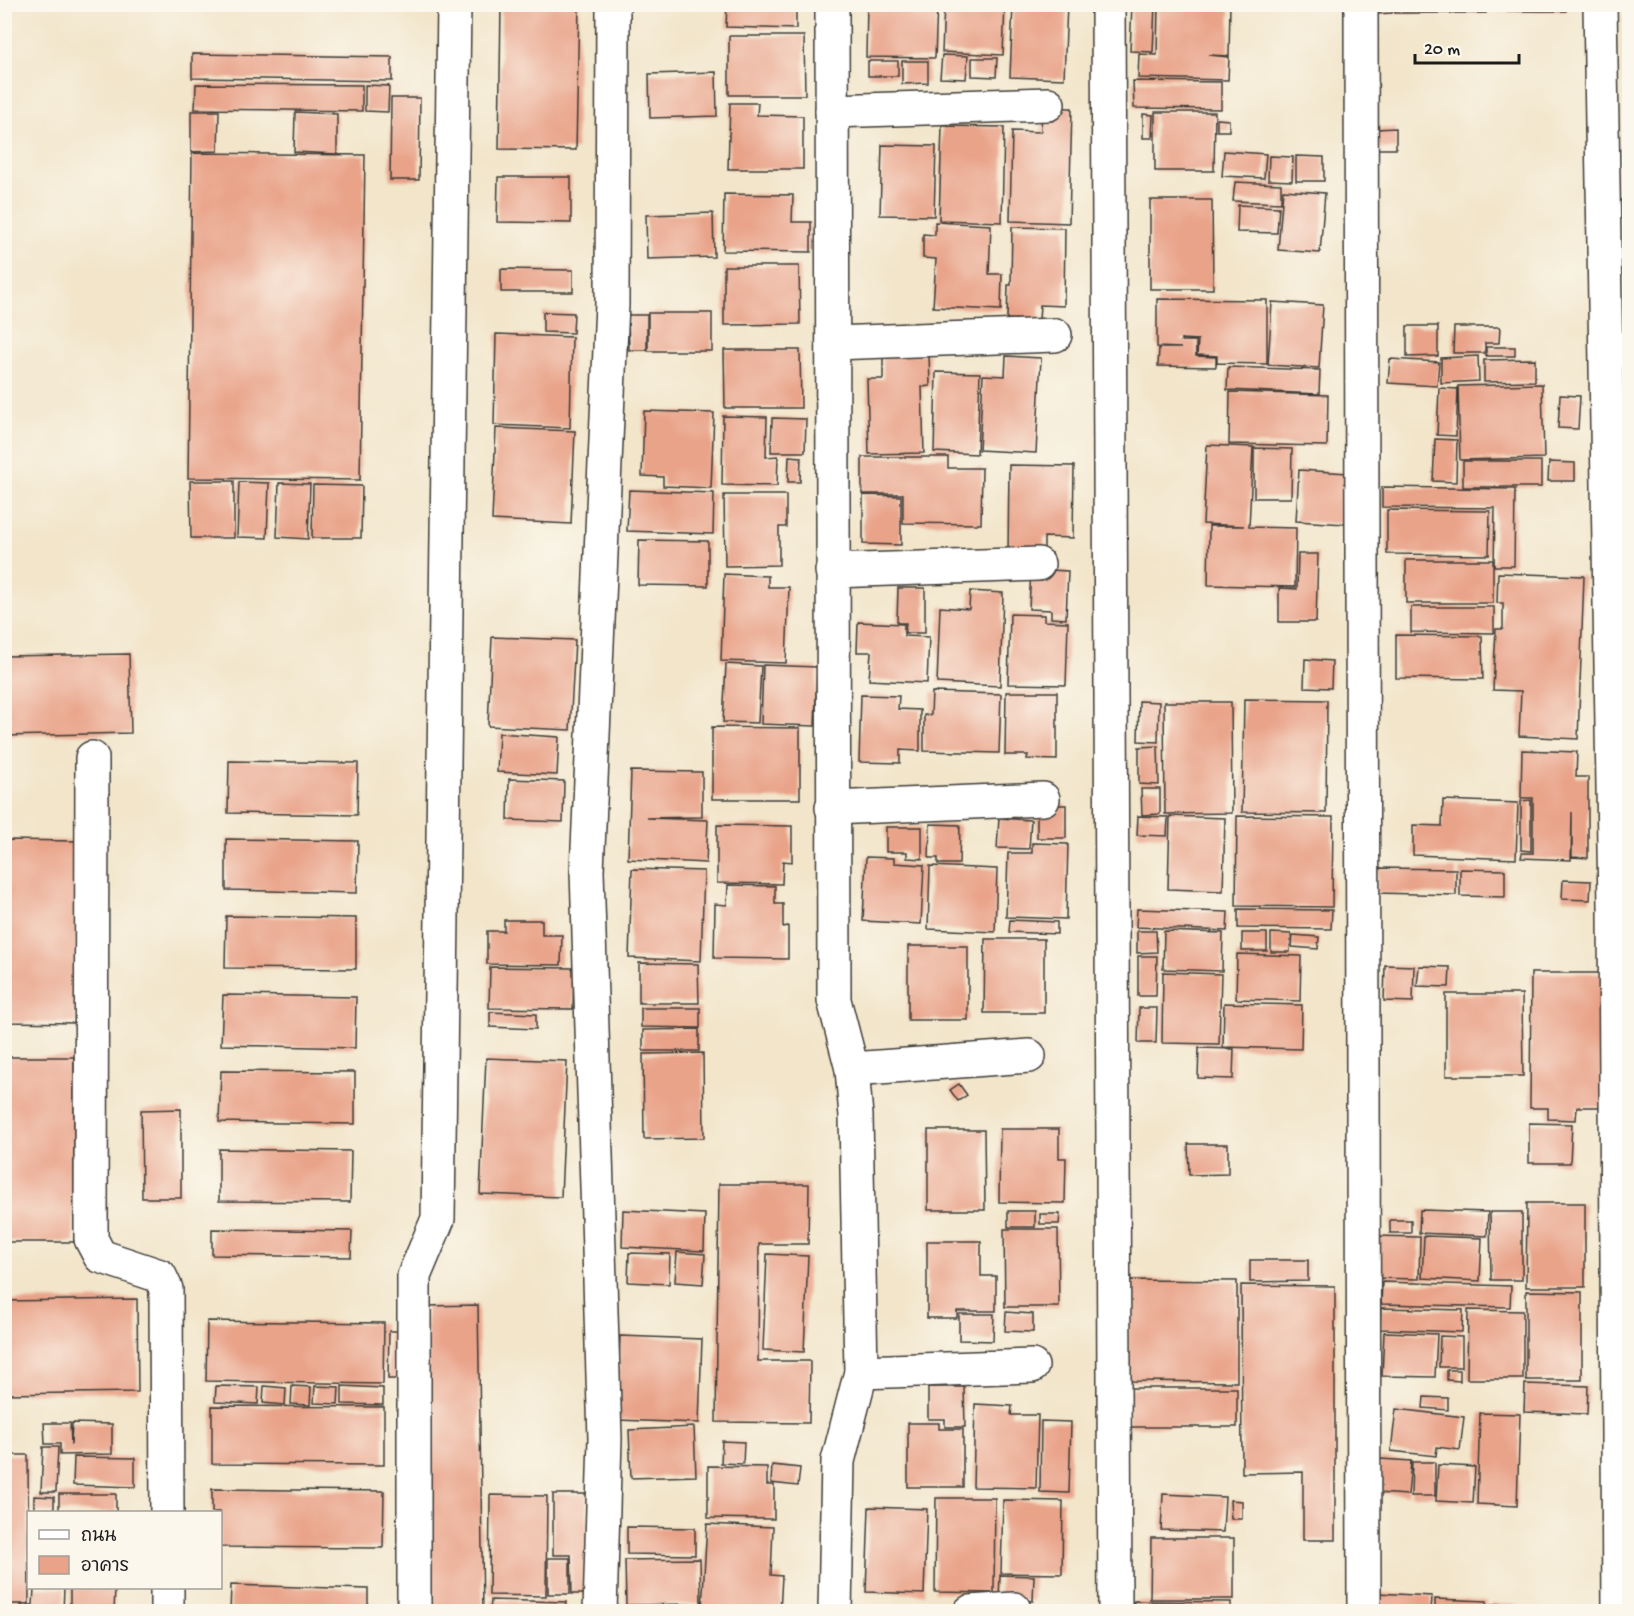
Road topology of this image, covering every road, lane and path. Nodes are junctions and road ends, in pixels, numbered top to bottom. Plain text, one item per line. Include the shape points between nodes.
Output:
1 (453, 4) edge
2 (613, 4) edge
3 (832, 4) edge
4 (1108, 4) edge
5 (1361, 4) edge
6 (1600, 4) edge
7 (1048, 104) dead end
8 (832, 111) junction
9 (1055, 334) dead end
10 (833, 343) junction
11 (1038, 564) dead end
12 (832, 571) junction
13 (92, 758) dead end
14 (1043, 799) dead end
15 (832, 808) junction
16 (1029, 1056) dead end
17 (852, 1069) junction
18 (1032, 1366) dead end
19 (861, 1372) junction
20 (167, 1511) edge
21 (167, 1589) edge
22 (1014, 1609) dead end
23 (167, 1611) edge
24 (414, 1611) edge
25 (600, 1611) edge
26 (835, 1611) edge
27 (970, 1611) edge
28 (1115, 1611) edge
29 (1364, 1611) edge
30 (1619, 1611) edge

1 - 24 street via 438,1219 414,1276
2 - 25 street via 612,304 587,871 605,1438
3 - 8 street
4 - 28 street
5 - 29 street
6 - 30 street via 1615,906
7 - 8 street
8 - 10 street
9 - 10 street
10 - 12 street
11 - 12 street
12 - 15 street
13 - 20 street via 91,1239 100,1256 160,1276 166,1289
14 - 15 street
15 - 17 street via 834,1000
16 - 17 street
17 - 19 street
18 - 19 street
19 - 26 street via 838,1461
21 - 23 street
22 - 27 street

